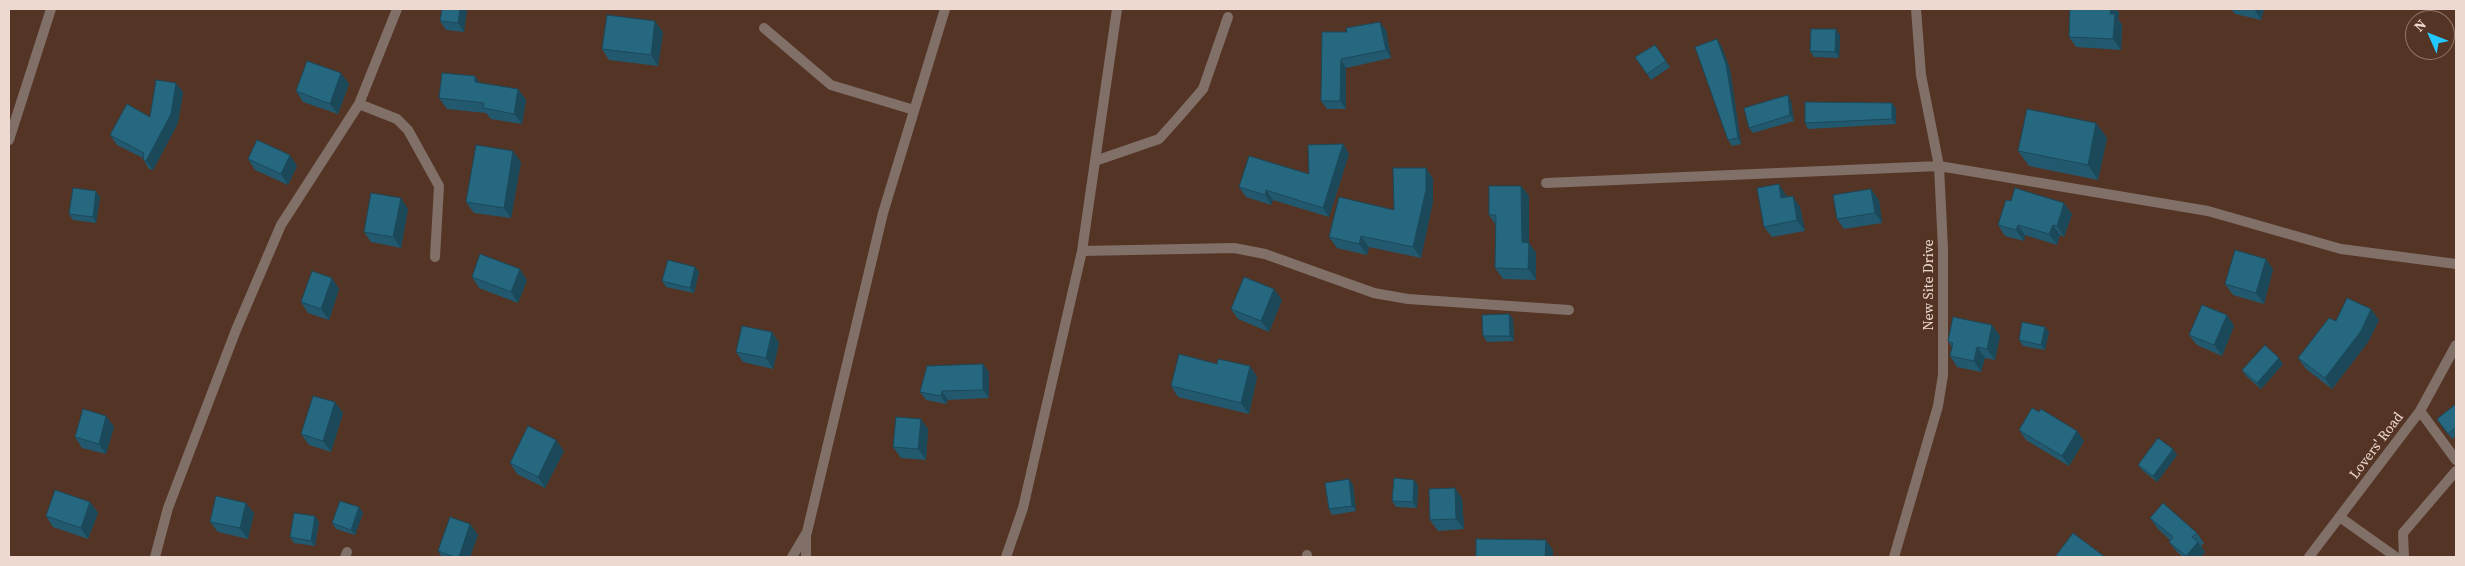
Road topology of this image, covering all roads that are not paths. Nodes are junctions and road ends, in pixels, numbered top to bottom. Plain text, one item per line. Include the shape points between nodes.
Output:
1 (51, 9) edge
2 (397, 9) edge
3 (945, 9) edge
4 (1118, 9) edge
5 (1916, 9) edge
6 (1228, 18) dead end
7 (764, 28) dead end
8 (359, 104) junction
9 (914, 110) junction
10 (9, 140) edge
11 (1095, 160) junction
12 (1939, 166) junction
13 (1546, 183) dead end
14 (1082, 252) junction
15 (435, 257) dead end
16 (2456, 264) edge
17 (1569, 310) dead end
18 (2456, 345) edge
19 (2420, 411) junction
20 (2456, 460) edge
21 (2456, 471) edge
22 (2341, 518) junction
23 (806, 532) junction
24 (155, 557) edge
25 (792, 557) edge
26 (806, 557) edge
27 (1006, 557) edge
28 (1894, 557) edge
29 (2309, 557) edge
30 (2396, 557) edge
31 (2404, 557) edge

1 - 10 street
2 - 8 street
3 - 9 street
4 - 11 street
5 - 12 street, New Site Drive via 1921,75
6 - 11 street via 1203,89 1178,119 1159,139
7 - 9 street via 831,85
8 - 15 street via 397,119 408,130 439,186
8 - 24 street via 281,225 236,330 168,508
9 - 23 street via 883,213
11 - 14 street
12 - 13 street
12 - 16 street via 2208,212 2340,249
12 - 28 street, New Site Drive via 1943,375 1938,406
14 - 17 street via 1234,248 1265,254 1374,293 1408,299
14 - 27 street via 1023,508
18 - 19 street, Lovers' Road
19 - 20 street
19 - 22 street, Lovers' Road
21 - 31 street via 2403,533
22 - 29 street, Lovers' Road
22 - 30 street
23 - 25 street
23 - 26 street

